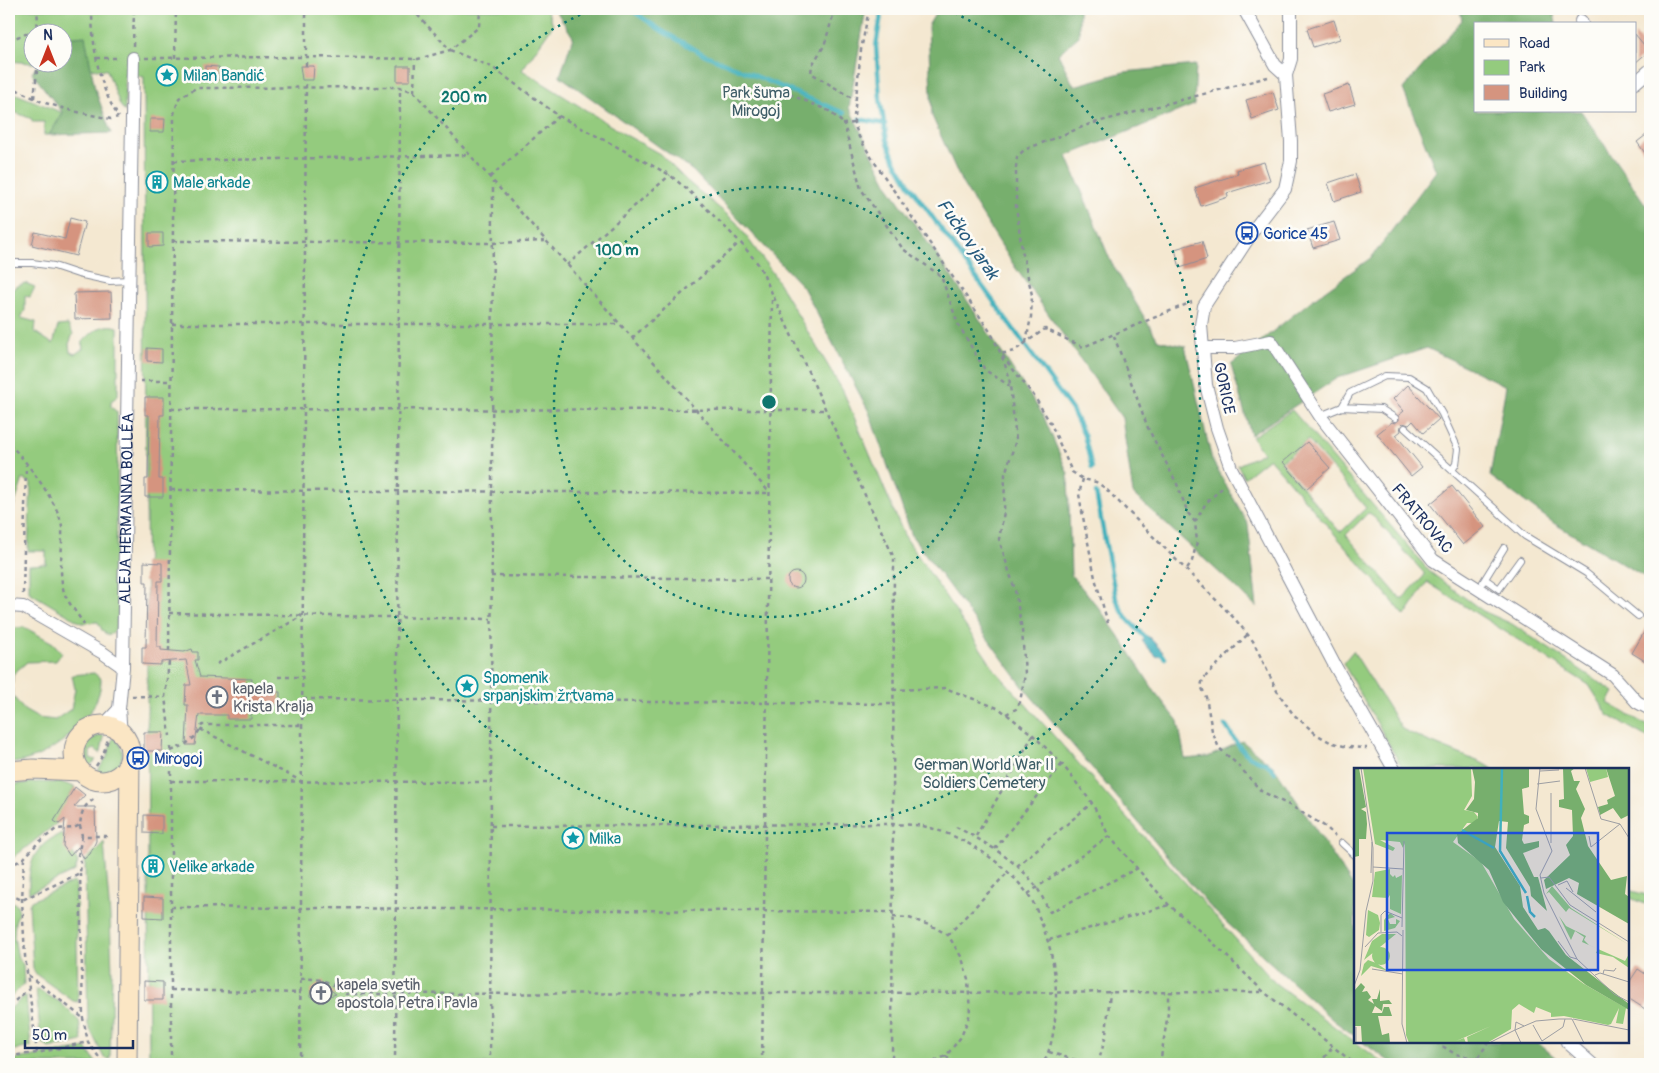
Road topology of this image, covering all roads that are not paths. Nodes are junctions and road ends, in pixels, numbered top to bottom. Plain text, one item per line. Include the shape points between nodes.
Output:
1 (1244, 9) edge
2 (1291, 9) edge
3 (133, 58) road end
4 (1650, 70) edge
5 (1285, 74) junction
6 (1636, 82) edge
7 (9, 263) edge
8 (130, 280) junction
9 (1202, 348) junction
10 (1342, 407) junction
11 (1320, 416) junction
12 (1395, 418) dead end
13 (1405, 428) dead end
14 (1452, 470) junction
15 (1504, 548) dead end
16 (1520, 560) dead end
17 (1482, 584) junction
18 (9, 606) edge
19 (1638, 616) dead end
20 (123, 667) junction
21 (1650, 709) edge
22 (119, 710) junction
23 (112, 732) junction
24 (78, 740) junction
25 (130, 756) junction
26 (1393, 768) edge
27 (33, 769) junction
28 (9, 771) edge
29 (93, 780) junction
30 (129, 811) junction
31 (1342, 843) road end
32 (1354, 854) edge
33 (1568, 1043) edge
34 (128, 1064) edge
35 (1592, 1064) edge

1 - 5 street via 1275,66
2 - 5 street, GORICE via 1291,59
3 - 8 street, ALEJA HERMANNA BOLLÉA
4 - 6 street
5 - 9 street, GORICE via 1292,141 1285,189 1204,306
7 - 8 lane via 54,266 110,281
8 - 20 street, ALEJA HERMANNA BOLLÉA
9 - 11 street, FRATROVAC via 1235,348 1271,341
9 - 26 street, GORICE via 1206,385 1231,468 1335,666
10 - 11 lane
10 - 12 lane via 1381,409
10 - 14 lane via 1350,393 1385,376 1409,377 1427,388 1442,414 1458,449
11 - 17 street, FRATROVAC via 1433,560
13 - 14 lane
14 - 19 lane via 1525,536 1586,573
15 - 17 lane
16 - 17 lane via 1499,589
17 - 21 street, FRATROVAC via 1613,675 1637,702
18 - 20 street via 23,607
20 - 22 street, ALEJA HERMANNA BOLLÉA
22 - 23 street, ALEJA HERMANNA BOLLÉA
22 - 23 street
23 - 24 main road via 96,726
23 - 25 main road via 129,748
24 - 27 main road via 52,760
24 - 29 main road via 74,754 76,763
25 - 29 main road via 122,772 113,779
25 - 30 main road
27 - 28 main road
27 - 29 main road
29 - 30 main road
30 - 34 main road
31 - 32 lane
33 - 35 street

